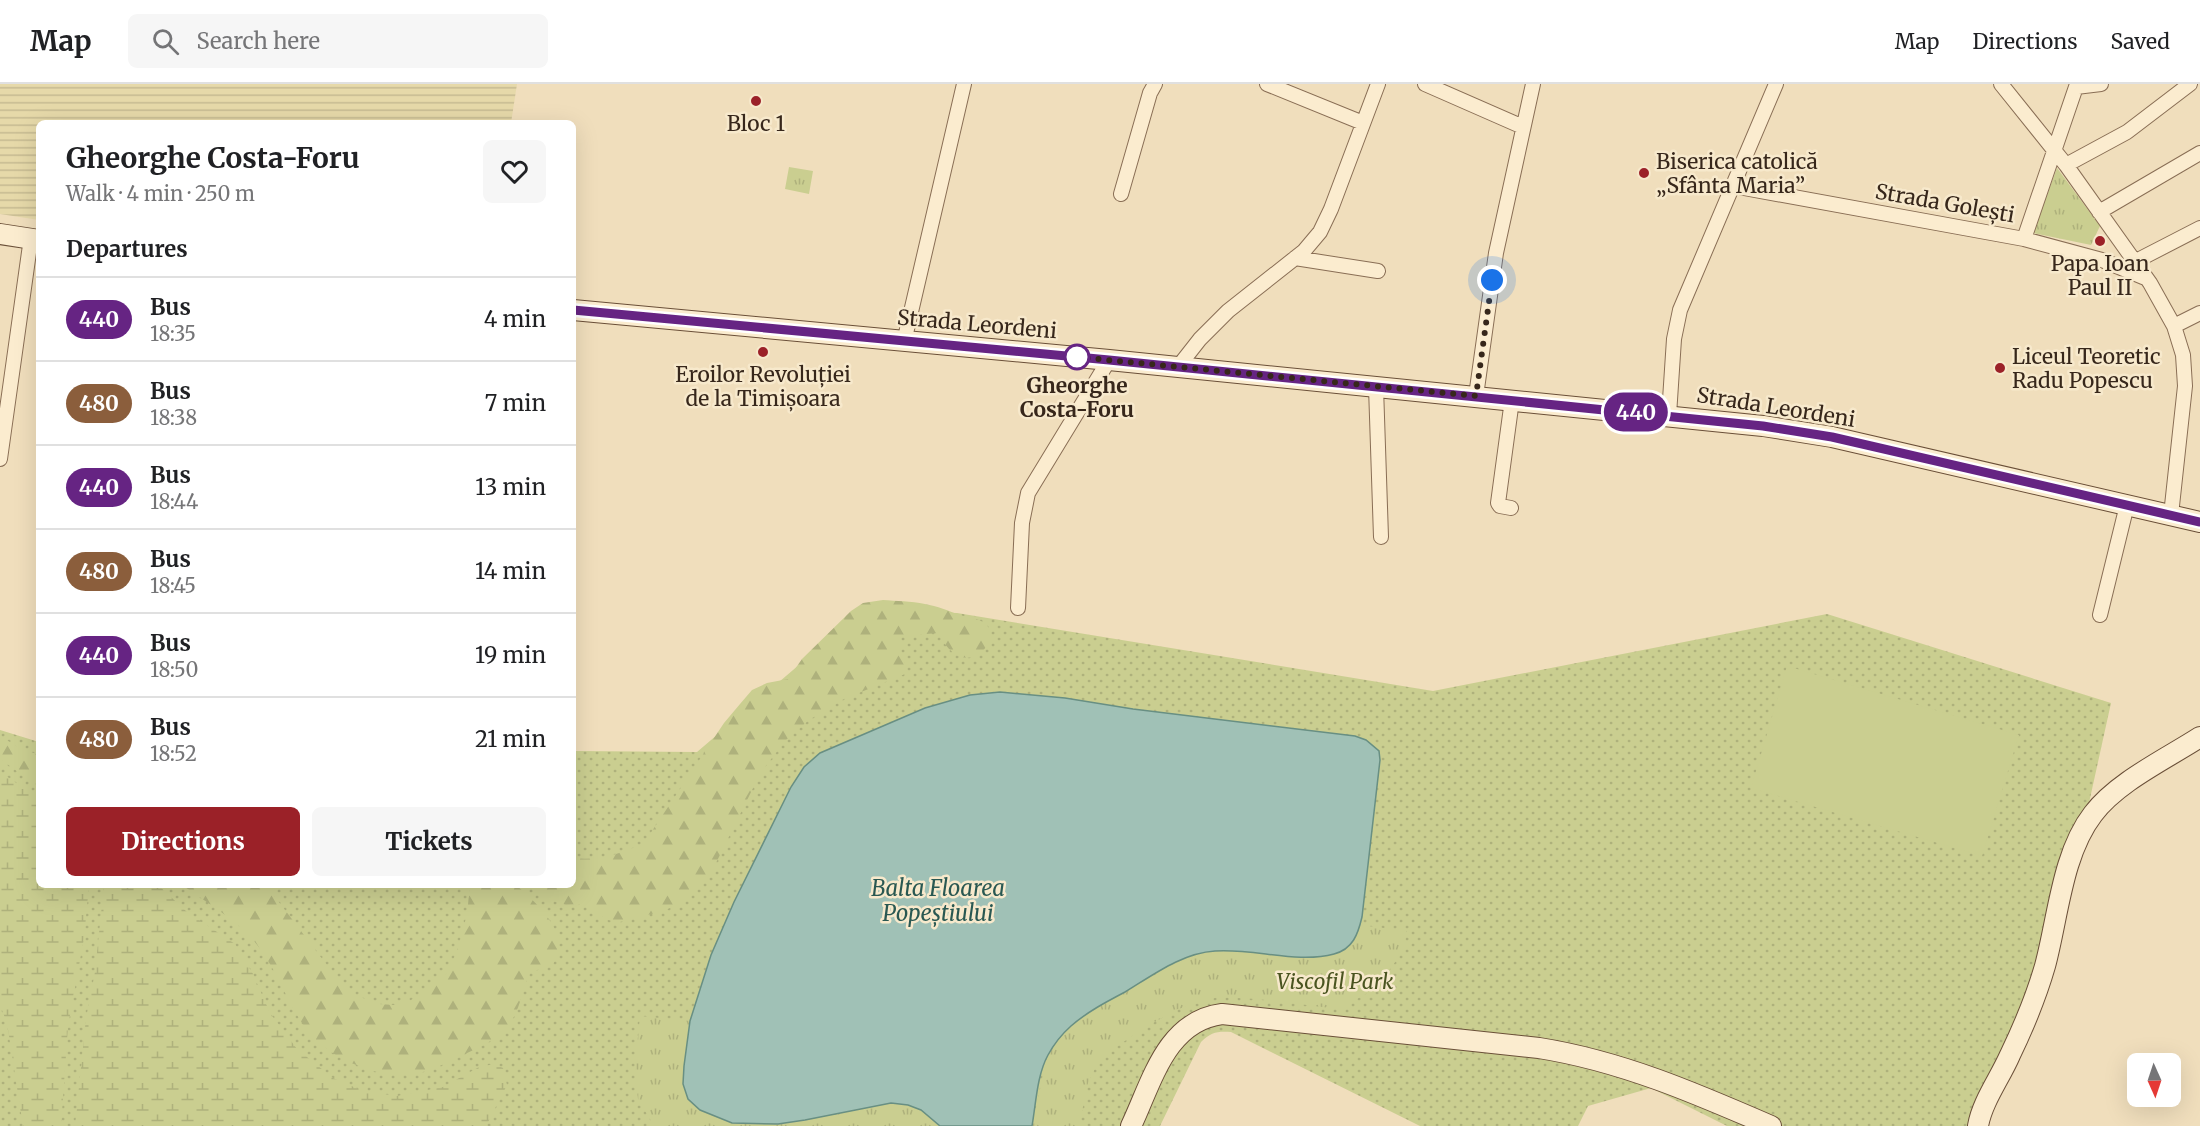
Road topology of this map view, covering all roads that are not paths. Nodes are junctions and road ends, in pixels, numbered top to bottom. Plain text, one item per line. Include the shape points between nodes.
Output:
1 (964, 84) edge
2 (1155, 84) edge
3 (1267, 84) edge
4 (1378, 84) edge
5 (1425, 84) edge
6 (1533, 84) edge
7 (1776, 84) edge
8 (2001, 84) edge
9 (2101, 84) edge
10 (2190, 84) edge
11 (2077, 85) edge
12 (1363, 123) junction
13 (1523, 127) junction
14 (2054, 149) junction
15 (2200, 153) edge
16 (2066, 165) junction
17 (1733, 186) junction
18 (1121, 194) dead end
19 (2099, 212) junction
20 (2200, 228) edge
21 (0, 234) edge
22 (35, 239) edge
23 (2024, 239) junction
24 (1295, 258) junction
25 (2134, 262) junction
26 (1378, 271) dead end
27 (2146, 278) junction
28 (576, 310) edge
29 (2200, 313) edge
30 (2174, 326) junction
31 (904, 342) junction
32 (1109, 360) junction
33 (1178, 367) junction
34 (1376, 387) junction
35 (1476, 396) junction
36 (1512, 400) junction
37 (1669, 415) junction
38 (0, 459) edge
39 (2127, 505) junction
40 (1511, 508) dead end
41 (2171, 515) junction
42 (2200, 522) edge
43 (1381, 537) dead end
44 (1018, 608) dead end
45 (2100, 615) dead end
46 (2200, 737) edge
47 (1978, 1123) edge
48 (1131, 1126) edge
49 (1771, 1126) edge

1 - 31 street
2 - 18 street
3 - 12 street
4 - 12 street
5 - 13 street
6 - 13 street
7 - 17 street
8 - 14 street
9 - 11 street
10 - 16 street via 2127,132
11 - 14 street, Strada Golești
12 - 24 street via 1326,221 1312,243
13 - 35 street via 1496,253
14 - 16 street
14 - 23 street, Strada Golești
15 - 19 street
16 - 19 street
17 - 23 street, Strada Golești
17 - 37 street via 1680,310
19 - 25 street
20 - 25 street
21 - 22 main road
22 - 38 street
23 - 27 street via 2102,260
24 - 26 street
24 - 33 street via 1228,311
25 - 27 street
27 - 30 street
28 - 31 main road, Strada Leordeni
29 - 30 street
30 - 41 street via 2185,378
31 - 32 main road, Strada Leordeni
32 - 33 main road, Strada Leordeni
32 - 44 street via 1028,494 1022,523
33 - 34 main road, Strada Leordeni
34 - 35 main road, Strada Leordeni
34 - 43 street
35 - 36 main road, Strada Leordeni
36 - 37 main road, Strada Leordeni
36 - 40 street via 1498,498 1500,506
37 - 39 main road, Strada Leordeni via 1832,437
39 - 41 main road, Strada Leordeni
39 - 45 street
41 - 42 main road, Strada Leordeni
46 - 47 main road via 2118,789 2086,823 2076,842 2034,1001
48 - 49 main road via 1175,1039 1190,1024 1222,1014 1539,1048 1581,1056 1656,1078

